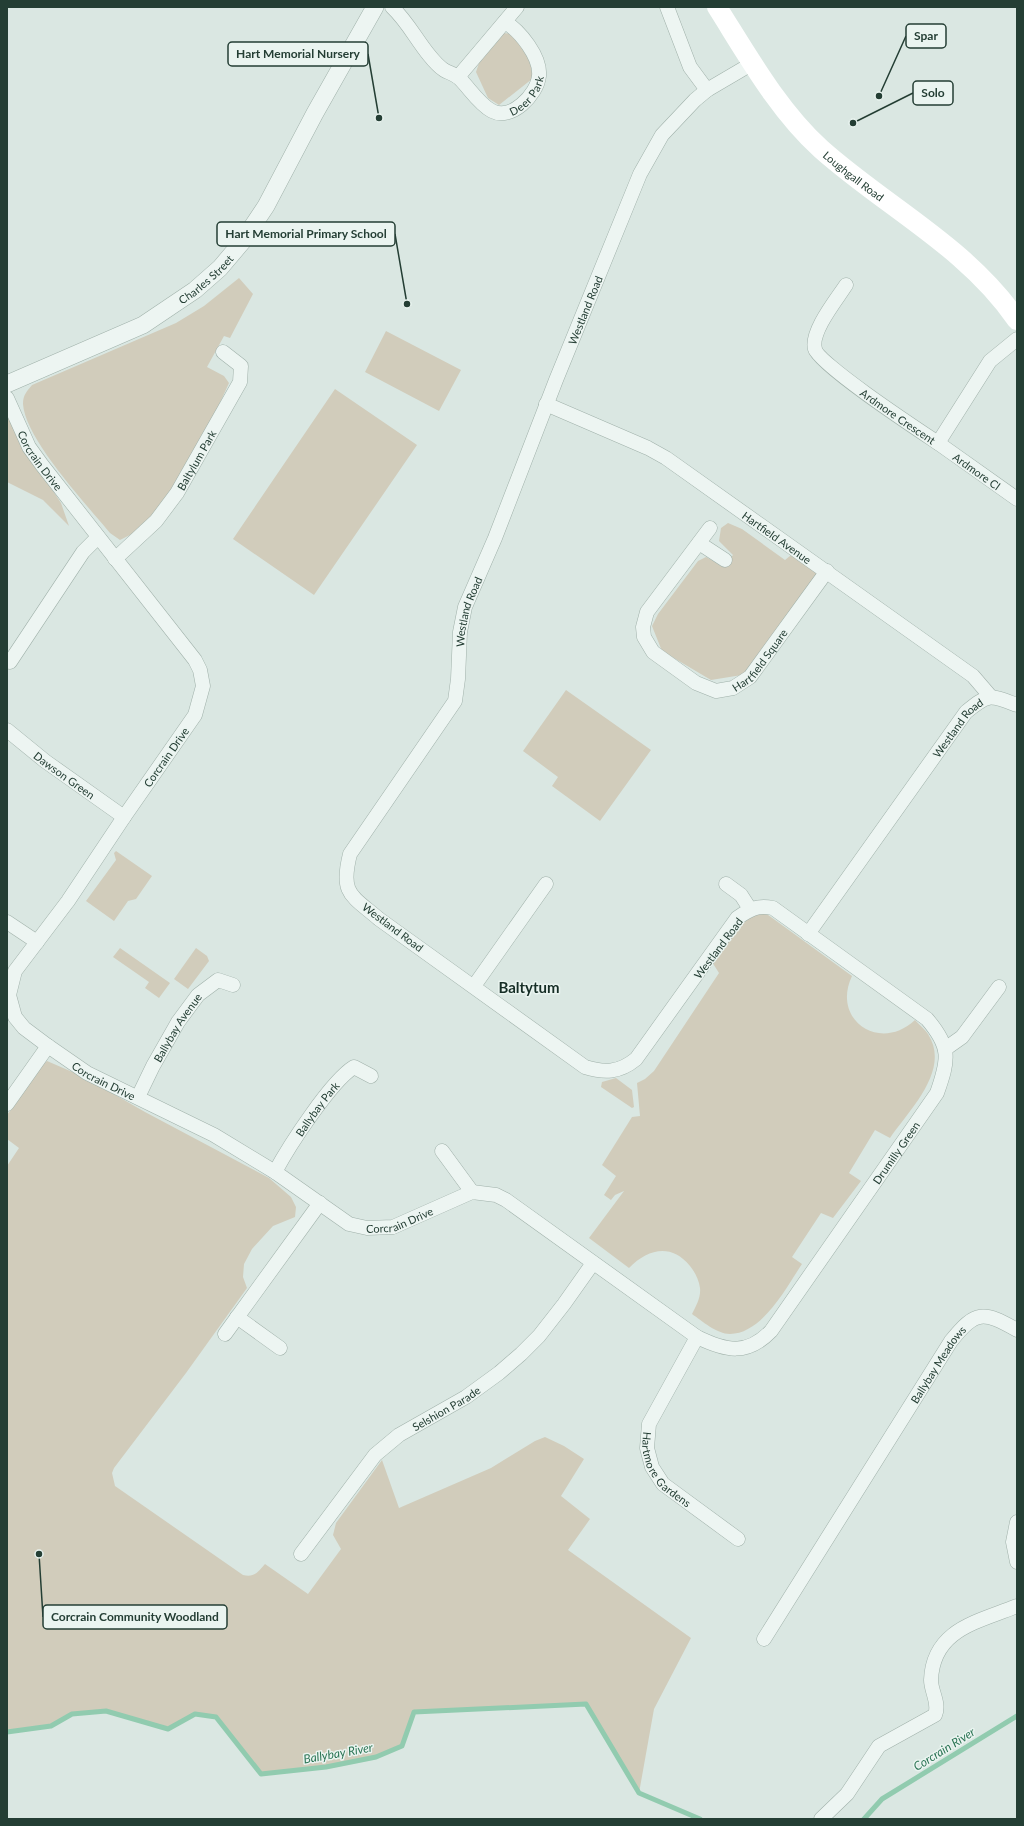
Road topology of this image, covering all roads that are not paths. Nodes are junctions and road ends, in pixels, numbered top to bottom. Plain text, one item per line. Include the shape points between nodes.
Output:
1 (375, 7) edge
2 (392, 7) edge
3 (517, 7) edge
4 (667, 7) edge
5 (717, 7) edge
6 (506, 22) junction
7 (753, 63) junction
8 (458, 77) junction
9 (707, 90) junction
10 (846, 285) dead end
11 (1015, 312) edge
12 (1017, 339) edge
13 (223, 352) dead end
14 (7, 384) edge
15 (7, 398) edge
16 (546, 404) junction
17 (938, 443) junction
18 (1017, 499) edge
19 (710, 528) dead end
20 (98, 537) junction
21 (699, 543) junction
22 (115, 559) junction
23 (725, 560) dead end
24 (827, 571) junction
25 (10, 662) dead end
26 (991, 697) junction
27 (1017, 705) edge
28 (7, 730) edge
29 (124, 817) junction
30 (546, 884) dead end
31 (726, 884) dead end
32 (750, 909) junction
33 (7, 922) edge
34 (808, 934) junction
35 (37, 942) junction
36 (233, 985) dead end
37 (474, 986) junction
38 (999, 987) dead end
39 (48, 1046) junction
40 (946, 1049) junction
41 (371, 1076) dead end
42 (138, 1097) junction
43 (7, 1104) edge
44 (442, 1151) dead end
45 (275, 1172) junction
46 (472, 1192) junction
47 (320, 1203) junction
48 (593, 1263) junction
49 (238, 1317) junction
50 (1017, 1330) edge
51 (225, 1334) dead end
52 (697, 1337) junction
53 (280, 1348) dead end
54 (1017, 1522) edge
55 (738, 1539) dead end
56 (301, 1554) dead end
57 (1017, 1562) edge
58 (1017, 1606) edge
59 (764, 1639) dead end
60 (821, 1819) edge

1 - 14 street, Charles Street via 266,206 242,242 220,268 195,290 143,325
2 - 8 street, Deer Park via 401,15 429,55 443,69
3 - 6 street
4 - 9 street via 685,57
5 - 7 main road, Loughgall Road
6 - 8 street
6 - 8 street, Deer Park via 516,28 537,61 539,76 534,91 521,105 506,113 492,111
7 - 9 street, Westland Road
7 - 11 main road, Loughgall Road via 793,119 821,149 944,244 973,269
9 - 16 street, Westland Road via 662,135 640,174
10 - 17 street, Ardmore Crescent via 815,337 815,350 822,359 865,392
12 - 17 street, Ardmore Crescent via 990,361
13 - 22 street, Baltylum Park via 241,366 240,382 177,493 156,521
15 - 20 street, Corcrain Drive via 29,447
16 - 24 street, Hartfield Avenue via 666,458
16 - 37 street, Westland Road via 495,538 465,607 460,632 455,701 350,854 346,872 346,886 353,896 379,919
17 - 18 street, Ardmore Cl
19 - 21 street, Hartfield Square
20 - 22 street, Corcrain Drive
20 - 25 street via 83,552
21 - 23 street
21 - 24 street, Hartfield Square via 647,612 643,632 653,652 696,683 716,691 733,688 750,677
22 - 29 street, Corcrain Drive via 195,660 203,686 195,715
24 - 26 street, Hartfield Avenue via 973,676
26 - 27 street, Westland Road
26 - 34 street, Westland Road via 982,698 966,712
28 - 29 street, Dawson Green via 45,761
29 - 35 street, Corcrain Drive via 68,901
30 - 37 street
31 - 32 street via 741,895
32 - 34 street, Westland Road via 761,906 773,908
32 - 37 street, Westland Road via 737,918 636,1060 614,1071 602,1072 584,1067
33 - 35 street
34 - 40 street, Drumilly Green via 927,1019 939,1033
35 - 39 street, Corcrain Drive via 15,971 9,994 15,1017 24,1028
36 - 42 street, Ballybay Avenue via 218,980 198,994 169,1036
38 - 40 street via 962,1037
39 - 42 street, Corcrain Drive via 87,1073
39 - 43 street
40 - 52 street, Drumilly Green via 946,1068 937,1093 771,1331 762,1340 746,1348 735,1349 716,1347
41 - 45 street, Ballybay Park via 354,1067 344,1073 315,1111
42 - 45 street, Corcrain Drive via 214,1135
44 - 46 street
45 - 47 street, Corcrain Drive
46 - 47 street, Corcrain Drive via 393,1227 367,1228 349,1224
46 - 48 street via 496,1195 506,1200
47 - 49 street
48 - 52 street
48 - 56 street, Selshion Parade via 564,1304 521,1354 500,1373 466,1397 399,1435 375,1455
49 - 51 street
49 - 53 street
50 - 59 street, Ballybay Meadows via 985,1316 965,1323 951,1341
52 - 55 street, Hartmore Gardens via 649,1424 647,1448 652,1467 663,1484
54 - 57 street via 1013,1542
58 - 60 street via 970,1625 946,1640 935,1659 931,1678 937,1709 935,1715 879,1746 847,1794

